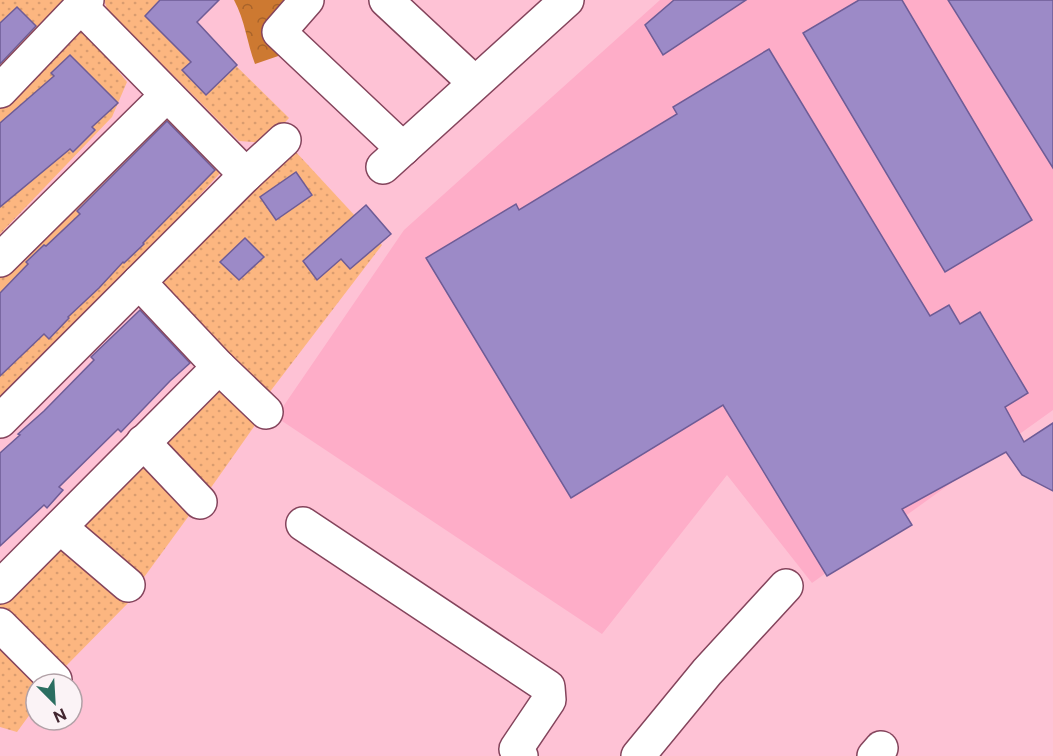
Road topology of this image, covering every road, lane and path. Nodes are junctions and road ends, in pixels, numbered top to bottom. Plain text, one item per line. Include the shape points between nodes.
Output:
1 (307, 0) edge
2 (387, 0) edge
3 (84, 3) edge
4 (550, 5) edge
5 (476, 84) junction
6 (0, 91) edge
7 (167, 95) junction
8 (284, 140) dead end
9 (246, 174) junction
10 (0, 260) edge
11 (139, 282) junction
12 (219, 367) junction
13 (266, 412) dead end
14 (0, 421) edge
15 (143, 442) junction
16 (200, 502) dead end
17 (303, 524) dead end
18 (60, 527) junction
19 (128, 585) dead end
20 (786, 586) dead end
21 (0, 587) edge
22 (0, 625) edge
23 (47, 672) edge
24 (521, 756) edge
25 (638, 756) edge

1 - 5 street via 279,32 393,158
2 - 5 street
3 - 6 street
3 - 7 street
4 - 5 street
7 - 9 street
7 - 10 street
8 - 9 street
9 - 11 street
11 - 12 street
11 - 14 street
12 - 13 street
12 - 15 street
15 - 16 street
15 - 18 street
17 - 24 street via 548,687 549,700 516,749
18 - 19 street
18 - 21 street
20 - 25 street via 707,672
22 - 23 street

